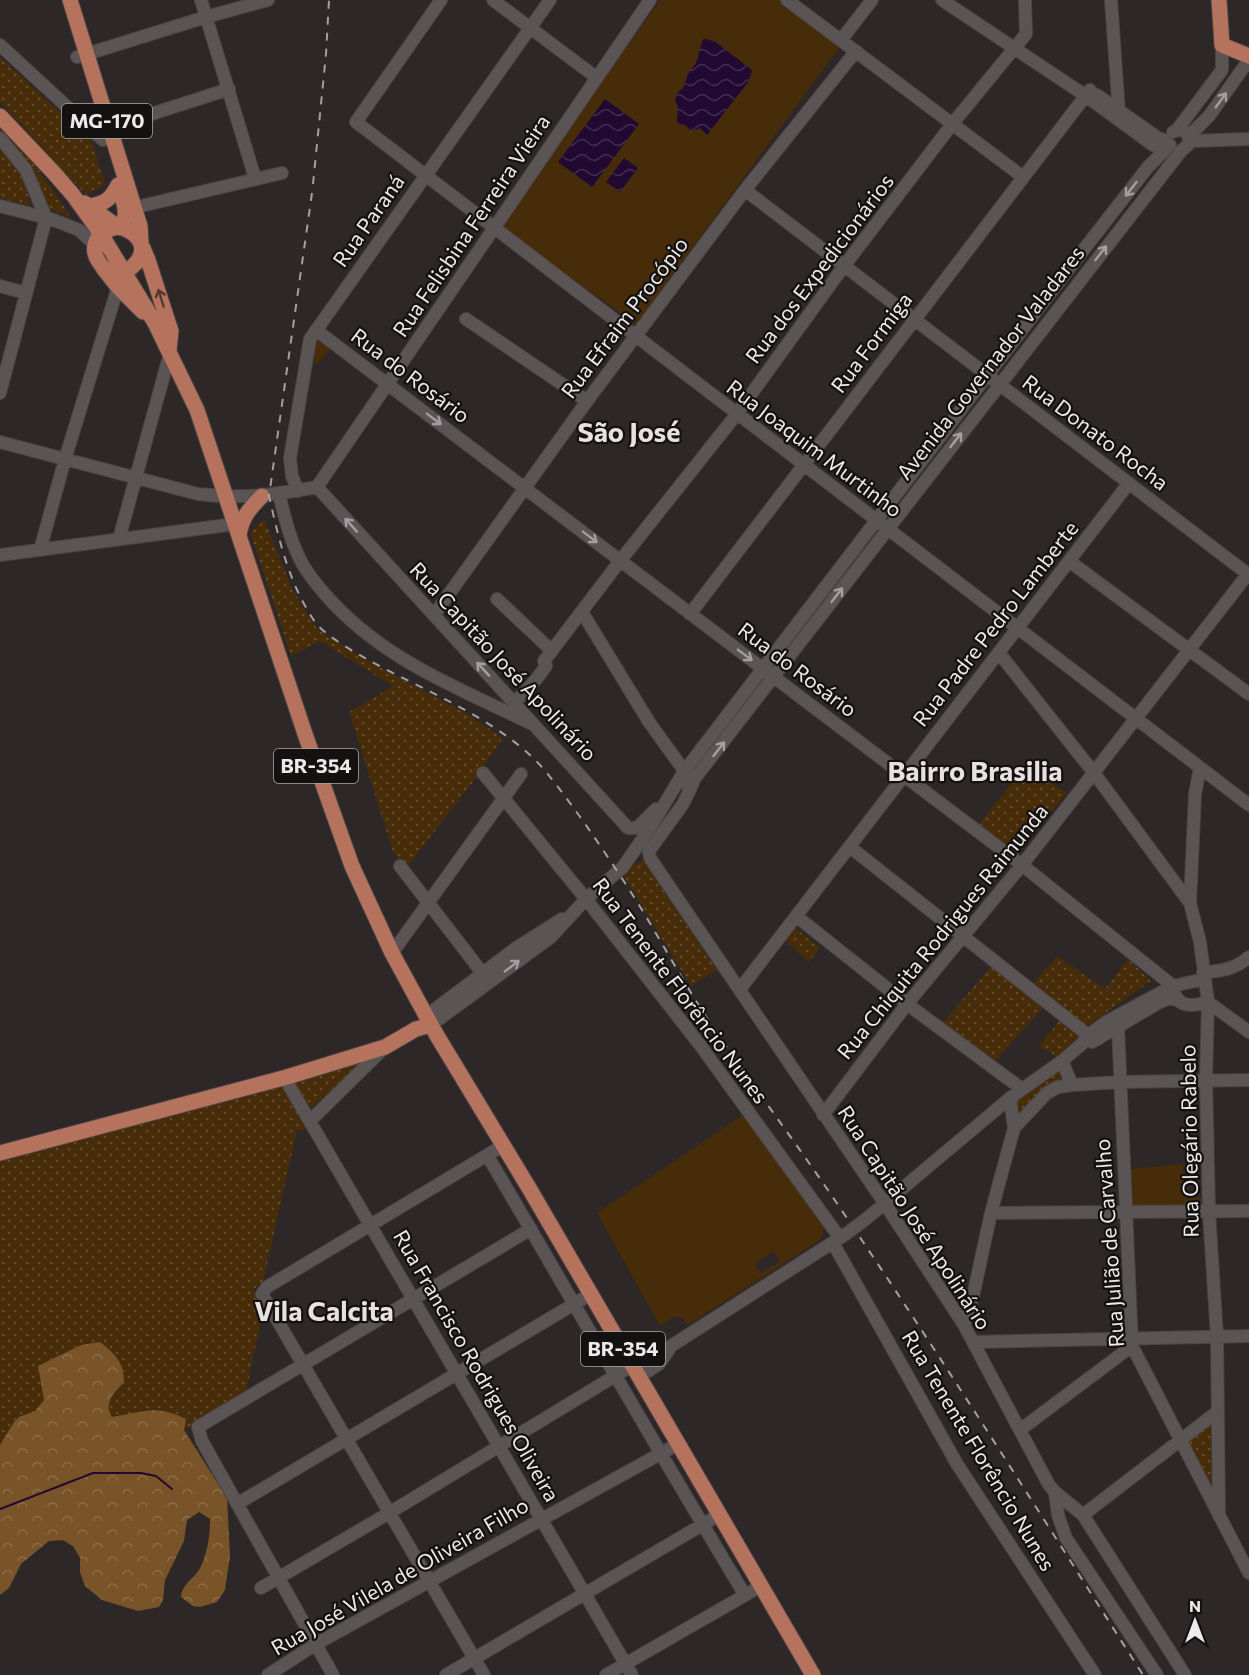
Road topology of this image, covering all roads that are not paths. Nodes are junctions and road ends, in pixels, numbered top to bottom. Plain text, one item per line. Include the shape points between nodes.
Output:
1 (60, 0) edge
2 (70, 0) edge
3 (201, 0) edge
4 (268, 0) edge
5 (441, 0) edge
6 (493, 0) edge
7 (550, 0) edge
8 (650, 0) edge
9 (787, 0) edge
10 (872, 0) edge
11 (942, 0) edge
12 (955, 0) edge
13 (1025, 0) edge
14 (1111, 0) edge
15 (1219, 0) edge
16 (206, 17) junction
17 (530, 28) junction
18 (841, 40) junction
19 (0, 45) edge
20 (1222, 45) junction
21 (1016, 46) junction
22 (855, 51) junction
23 (82, 56) junction
24 (1249, 58) edge
25 (597, 78) junction
26 (229, 89) junction
27 (1088, 93) junction
28 (1119, 115) junction
29 (0, 116) edge
30 (953, 123) junction
31 (104, 133) junction
32 (0, 138) edge
33 (1249, 139) edge
34 (1171, 140) junction
35 (1187, 142) junction
36 (282, 173) dead end
37 (426, 175) junction
38 (1023, 177) junction
39 (255, 178) junction
40 (118, 185) junction
41 (745, 190) junction
42 (72, 195) junction
43 (0, 206) edge
44 (89, 206) junction
45 (130, 208) junction
46 (46, 218) junction
47 (120, 227) junction
48 (495, 228) junction
49 (98, 240) junction
50 (142, 245) junction
51 (1074, 262) junction
52 (844, 266) junction
53 (103, 268) junction
54 (125, 271) junction
55 (1087, 271) junction
56 (0, 286) edge
57 (118, 287) junction
58 (26, 293) junction
59 (466, 319) dead end
60 (915, 320) junction
61 (155, 323) junction
62 (316, 330) junction
63 (636, 336) junction
64 (170, 352) junction
65 (3, 366) edge
66 (988, 375) junction
67 (388, 384) junction
68 (999, 384) junction
69 (0, 393) edge
70 (587, 401) junction
71 (736, 415) junction
72 (0, 442) edge
73 (65, 459) junction
74 (804, 465) junction
75 (136, 478) junction
76 (1129, 483) junction
77 (317, 487) junction
78 (525, 488) junction
79 (298, 491) junction
80 (279, 494) junction
81 (262, 496) junction
82 (226, 497) junction
83 (877, 520) junction
84 (888, 529) junction
85 (237, 530) junction
86 (118, 539) junction
87 (40, 550) junction
88 (0, 555) edge
89 (620, 561) junction
90 (1069, 561) junction
91 (1249, 574) edge
92 (497, 599) dead end
93 (582, 612) junction
94 (690, 614) junction
95 (434, 615) junction
96 (1017, 628) junction
97 (1189, 650) junction
98 (552, 651) junction
99 (999, 653) junction
100 (763, 669) junction
101 (774, 677) junction
102 (505, 692) junction
103 (1249, 694) edge
104 (485, 701) junction
105 (515, 702) junction
106 (1136, 719) junction
107 (537, 727) junction
108 (1200, 768) junction
109 (685, 771) junction
110 (483, 773) dead end
111 (1094, 773) junction
112 (521, 774) dead end
113 (904, 776) junction
114 (693, 783) junction
115 (503, 798) junction
116 (665, 801) junction
117 (1249, 805) edge
118 (652, 825) junction
119 (850, 847) junction
120 (1022, 865) junction
121 (400, 866) dead end
122 (586, 899) junction
123 (428, 902) junction
124 (1190, 903) junction
125 (796, 916) junction
126 (965, 936) junction
127 (392, 952) junction
128 (1249, 957) edge
129 (1203, 972) junction
130 (487, 978) junction
131 (1170, 988) junction
132 (740, 989) junction
133 (1180, 1001) junction
134 (1208, 1002) junction
135 (907, 1004) junction
136 (424, 1023) junction
137 (1118, 1027) junction
138 (1249, 1032) edge
139 (1089, 1039) junction
140 (385, 1047) junction
141 (1062, 1061) junction
142 (284, 1077) junction
143 (1206, 1080) junction
144 (1249, 1080) edge
145 (1120, 1082) junction
146 (1072, 1085) junction
147 (1022, 1089) junction
148 (1010, 1098) junction
149 (823, 1115) junction
150 (310, 1121) junction
151 (1014, 1128) junction
152 (504, 1145) junction
153 (0, 1153) edge
154 (487, 1155) junction
155 (885, 1204) junction
156 (1249, 1211) edge
157 (1209, 1212) junction
158 (991, 1213) junction
159 (1126, 1213) junction
160 (371, 1225) junction
161 (531, 1229) junction
162 (840, 1238) junction
163 (591, 1294) junction
164 (414, 1300) junction
165 (574, 1303) junction
166 (964, 1325) junction
167 (1249, 1336) edge
168 (1217, 1337) junction
169 (973, 1342) junction
170 (1132, 1343) junction
171 (303, 1366) junction
172 (636, 1371) junction
173 (457, 1373) junction
174 (615, 1376) junction
175 (1217, 1412) junction
176 (1020, 1430) junction
177 (346, 1438) junction
178 (1180, 1440) junction
179 (678, 1444) junction
180 (500, 1446) junction
181 (660, 1454) junction
182 (1055, 1492) junction
183 (237, 1504) junction
184 (389, 1513) junction
185 (719, 1515) junction
186 (1083, 1515) junction
187 (1219, 1516) junction
188 (542, 1519) junction
189 (702, 1524) junction
190 (1249, 1573) edge
191 (279, 1578) junction
192 (429, 1582) junction
193 (761, 1587) junction
194 (261, 1588) dead end
195 (586, 1593) junction
196 (746, 1595) junction
197 (316, 1644) junction
198 (474, 1658) junction
199 (625, 1664) junction
200 (268, 1675) edge
201 (333, 1675) edge
202 (446, 1675) edge
203 (484, 1675) edge
204 (606, 1675) edge
205 (632, 1675) edge
206 (813, 1675) edge
207 (1095, 1675) edge
208 (1157, 1675) edge
209 (1185, 1675) edge

1 - 23 main road, MG-170
2 - 23 main road, MG-170
3 - 16 street
4 - 16 street
5 - 37 street, Rua Joaquim Murtinho via 356,122
6 - 17 street
7 - 17 street, Rua Paraná
8 - 25 street, Rua Felisbina Ferreira Vieira
9 - 18 street
10 - 18 street
11 - 21 street
12 - 21 street
13 - 21 street via 1026,34
14 - 28 street
15 - 20 main road
16 - 23 street
16 - 26 street
17 - 25 street
17 - 37 street, Rua Paraná
18 - 22 street
19 - 31 street
20 - 24 main road
20 - 34 street, Avenida Governador Valadares via 1222,70
21 - 27 street
21 - 30 street, Rua dos Expedicionários
22 - 30 street
22 - 41 street, Rua Efraim Procópio
23 - 31 main road, MG-170
35 -> 24 street, Avenida Governador Valadares
25 - 48 street, Rua Felisbina Ferreira Vieira
26 - 31 street
26 - 39 street
27 - 28 street
27 - 38 street, Rua Formiga
28 - 34 street via 1153,145
29 - 42 main road, BR-354
30 - 38 street
30 - 52 street, Rua dos Expedicionários
31 - 40 main road, MG-170
31 - 45 main road, MG-170
32 - 46 street via 26,170
33 - 35 street
34 - 35 street via 1172,148
34 - 35 street via 1186,132
34 -> 51 street, Avenida Governador Valadares
55 -> 35 street, Avenida Governador Valadares
36 - 39 street
37 - 48 street, Rua Joaquim Murtinho
37 - 62 street, Rua Paraná
38 - 60 street, Rua Formiga
39 - 45 street
40 - 44 main road via 112,198
40 - 45 main road, MG-170
41 - 52 street, Rua Donato Rocha
41 - 63 street, Rua Efraim Procópio
42 - 44 main road
42 - 49 main road, BR-354
43 - 46 street
44 - 47 main road
45 - 47 main road
45 - 50 main road, MG-170 via 140,226
46 - 49 street
46 - 58 street
47 - 49 main road via 109,229
47 - 50 main road via 136,235
48 - 63 street, Rua Joaquim Murtinho
48 - 67 street, Rua Felisbina Ferreira Vieira
49 - 53 main road via 97,261
49 - 54 main road, BR-354
50 - 54 main road via 140,258
64 -> 50 main road via 171,331
51 - 55 street
51 - 66 street, Avenida Governador Valadares
52 - 60 street, Rua Donato Rocha
52 - 71 street, Rua dos Expedicionários
53 - 54 main road
53 - 57 main road
54 - 61 main road, BR-354
55 - 68 street, Avenida Governador Valadares
56 - 58 street
57 - 61 main road
57 - 73 street
58 - 65 street
59 - 70 street
60 - 66 street, Rua Donato Rocha
60 - 74 street, Rua Formiga
61 - 64 main road, BR-354
62 - 67 street, Rua do Rosário
62 - 79 street, Rua Paraná via 310,339 290,458
63 - 70 street, Rua Efraim Procópio
63 - 71 street, Rua Joaquim Murtinho
64 - 75 street
64 - 82 main road, BR-354 via 197,410
65 - 69 street
66 - 68 street, Rua Donato Rocha
66 - 83 street, Avenida Governador Valadares
67 - 77 street, Rua Felisbina Ferreira Vieira
67 -> 78 street, Rua do Rosário
68 - 76 street, Rua Donato Rocha
84 -> 68 street, Avenida Governador Valadares
70 - 78 street, Rua Efraim Procópio
71 - 74 street, Rua Joaquim Murtinho
71 - 89 street, Rua dos Expedicionários
72 - 73 street
73 - 75 street
73 - 87 street
74 - 83 street, Rua Joaquim Murtinho
74 - 94 street, Rua Formiga
75 - 82 street
75 - 86 street
76 - 90 street, Rua Padre Pedro Lamberte
76 - 91 street, Rua Donato Rocha
77 - 79 street
95 -> 77 street, Rua Capitão José Apolinário
78 -> 89 street, Rua do Rosário
78 - 95 street, Rua Efraim Procópio
79 - 80 street
80 - 81 street
80 - 104 street via 288,530 303,565 344,615 398,657
81 - 82 street
81 - 85 main road via 247,510
82 - 85 main road, BR-354
83 - 84 street, Rua Joaquim Murtinho
83 - 100 street, Avenida Governador Valadares
84 - 96 street, Rua Joaquim Murtinho
101 -> 84 street, Avenida Governador Valadares
85 - 86 street
85 - 127 main road, BR-354 via 352,866
86 - 87 street
87 - 88 street
89 - 93 street, Rua dos Expedicionários
89 - 94 street, Rua do Rosário
90 - 96 street, Rua Padre Pedro Lamberte
90 - 97 street
91 - 97 street, Rua Chiquita Rodrigues Raimunda
92 - 98 street
93 - 98 street, Rua dos Expedicionários
93 - 109 street via 649,722
94 -> 100 street, Rua do Rosário
102 -> 95 street, Rua Capitão José Apolinário
96 - 99 street, Rua Padre Pedro Lamberte
96 - 106 street, Rua Joaquim Murtinho
97 - 103 street
97 - 106 street, Rua Chiquita Rodrigues Raimunda
98 - 105 street, Rua dos Expedicionários via 544,662 544,670
99 - 111 street
99 - 113 street, Rua Padre Pedro Lamberte
100 - 101 street, Rua do Rosário
100 - 109 street, Avenida Governador Valadares
101 - 113 street, Rua do Rosário
114 -> 101 street, Avenida Governador Valadares
102 - 104 street via 500,703
102 - 105 street, Rua Capitão José Apolinário
104 - 107 street
105 - 107 street, Rua Capitão José Apolinário
106 - 108 street, Rua Joaquim Murtinho
106 - 111 street, Rua Chiquita Rodrigues Raimunda
107 - 116 street, Rua Capitão José Apolinário via 628,828 637,828
108 - 117 street, Rua Joaquim Murtinho
108 - 124 street, Rua Olegário Rabelo via 1195,794
109 - 114 street
109 - 116 street, Avenida Governador Valadares
110 - 115 street, Rua Tenente Florêncio Nunes
111 - 120 street, Rua Chiquita Rodrigues Raimunda
111 - 124 street
112 - 115 street
113 - 119 street, Rua Padre Pedro Lamberte
113 - 120 street, Rua do Rosário
114 - 118 street, Avenida Governador Valadares
114 - 132 street, Rua Capitão José Apolinário via 683,804 649,850 650,858
115 - 122 street, Rua Tenente Florêncio Nunes
115 - 123 street
116 - 118 street, Avenida Governador Valadares
118 - 122 street, Avenida Governador Valadares via 624,867
119 - 125 street, Rua Padre Pedro Lamberte
119 - 126 street
120 - 126 street, Rua Chiquita Rodrigues Raimunda
120 - 131 street, Rua do Rosário
121 - 123 street
122 - 130 street, Avenida Governador Valadares via 551,937
122 - 162 street, Rua Tenente Florêncio Nunes via 700,1045
123 - 127 street
123 - 130 street
124 - 129 street, Rua Olegário Rabelo
125 - 132 street, Rua Padre Pedro Lamberte
125 - 135 street
126 - 135 street, Rua Chiquita Rodrigues Raimunda
126 - 139 street
127 - 136 main road, BR-354
128 - 129 street via 1221,972
129 - 131 street via 1204,979
129 - 134 street, Rua Olegário Rabelo
130 - 136 street, Avenida Governador Valadares
131 - 133 street, Rua do Rosário
131 - 139 street via 1124,1012
132 - 149 street, Rua Capitão José Apolinário
133 - 134 street via 1187,1006
133 - 137 street via 1164,1000
134 - 138 street
134 - 143 street, Rua Olegário Rabelo
135 - 147 street
135 - 149 street, Rua Chiquita Rodrigues Raimunda
136 - 140 main road
136 - 152 main road, BR-354
137 - 139 street
137 - 145 street, Rua Julião de Carvalho
139 - 141 street
140 - 142 main road
140 - 150 street
141 - 146 street
141 - 147 street
142 - 150 street, Rua Francisco Rodrigues Oliveira
142 - 153 main road
143 - 144 street
143 - 145 street
143 - 157 street, Rua Olegário Rabelo
145 - 146 street
145 - 159 street, Rua Julião de Carvalho
146 - 151 street via 1047,1093
147 - 148 street
148 - 151 street
148 - 155 street
149 - 155 street, Rua Capitão José Apolinário
150 - 160 street, Rua Francisco Rodrigues Oliveira
151 - 158 street
152 - 154 street
152 - 163 main road, BR-354
154 - 160 street
154 - 161 street
155 - 162 street, bridge
155 - 166 street, Rua Capitão José Apolinário
156 - 157 street
157 - 159 street
157 - 168 street, Rua Olegário Rabelo
158 - 159 street
158 - 166 street
159 - 170 street, Rua Julião de Carvalho
160 - 164 street, Rua Francisco Rodrigues Oliveira
160 - 171 street via 263,1291
161 - 164 street
161 - 165 street
162 - 172 street via 671,1346 659,1364
162 - 207 street, Rua Tenente Florêncio Nunes via 957,1464
163 - 165 street
163 - 172 main road, BR-354
164 - 171 street
164 - 173 street, Rua Francisco Rodrigues Oliveira
165 - 173 street
165 - 174 street
166 - 169 street, Rua Capitão José Apolinário
167 - 168 street
168 - 170 street
168 - 175 street, Rua Olegário Rabelo
169 - 170 street
169 - 176 street, Rua Capitão José Apolinário
170 - 176 street
170 - 178 street, Rua Julião de Carvalho
171 - 177 street
171 - 183 street via 198,1427
172 - 174 street
172 - 179 main road, BR-354
173 - 177 street
173 - 180 street, Rua Francisco Rodrigues Oliveira
174 - 180 street
174 - 181 street
175 - 178 street
175 - 187 street, Rua Olegário Rabelo
176 - 182 street, Rua Capitão José Apolinário
177 - 183 street
177 - 184 street
178 - 186 street
178 - 187 street, Rua Julião de Carvalho
179 - 181 street, Rua José Vilela de Oliveira Filho
179 - 185 main road, BR-354
180 - 184 street
180 - 188 street, Rua Francisco Rodrigues Oliveira
181 - 188 street, Rua José Vilela de Oliveira Filho
181 - 189 street
182 - 186 street, Rua Capitão José Apolinário
182 - 208 street via 1066,1538
183 - 191 street
184 - 191 street
184 - 192 street
185 - 189 street
185 - 193 main road, BR-354
186 - 209 street, Rua Capitão José Apolinário
187 - 190 street, Rua Julião de Carvalho
188 - 192 street, Rua José Vilela de Oliveira Filho
188 - 195 street, Rua Francisco Rodrigues Oliveira
189 - 195 street
189 - 196 street
191 - 194 street
191 - 197 street
192 - 197 street, Rua José Vilela de Oliveira Filho
192 - 198 street
193 - 196 street
193 - 206 main road, BR-354
195 - 198 street
195 - 199 street, Rua Francisco Rodrigues Oliveira
196 - 199 street
197 - 200 street, Rua José Vilela de Oliveira Filho
197 - 201 street
198 - 202 street
198 - 203 street
199 - 204 street
199 - 205 street, Rua Francisco Rodrigues Oliveira

